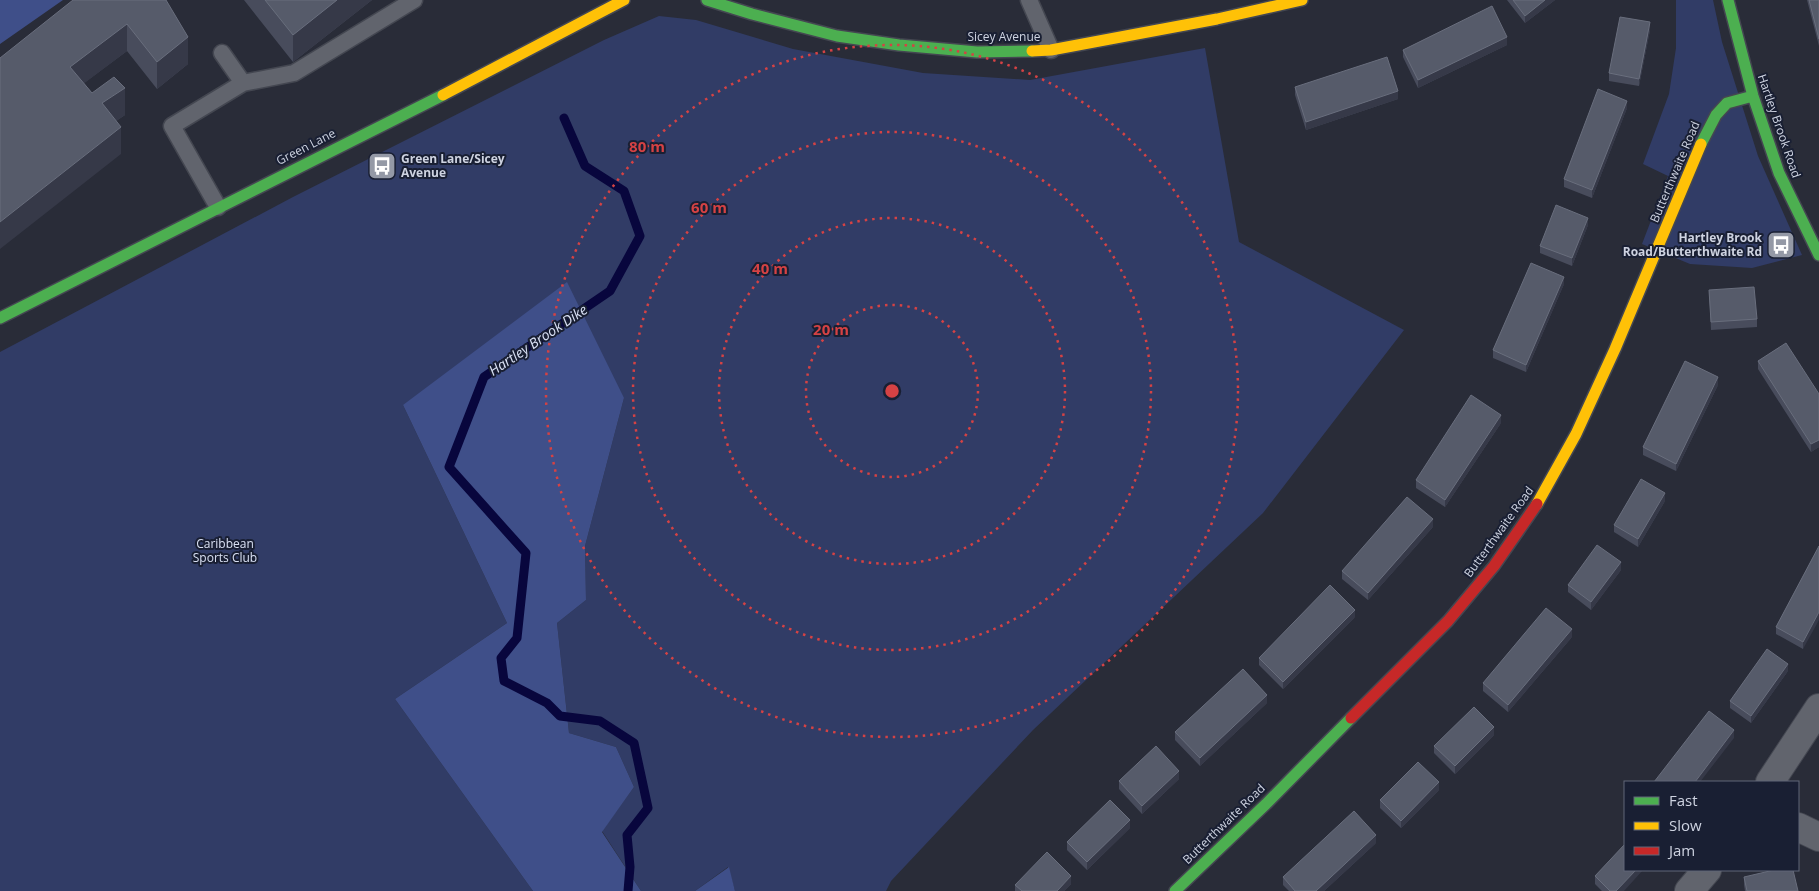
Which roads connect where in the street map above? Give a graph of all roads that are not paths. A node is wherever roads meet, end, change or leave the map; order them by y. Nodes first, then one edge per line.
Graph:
1 (414, 0) edge
2 (624, 0) edge
3 (707, 0) edge
4 (1029, 0) edge
5 (1302, 0) edge
6 (1728, 0) edge
7 (1051, 50) junction
8 (222, 53) dead end
9 (244, 83) junction
10 (1753, 96) junction
11 (218, 207) junction
12 (1819, 255) edge
13 (0, 318) edge
14 (1819, 708) edge
15 (1771, 781) edge
16 (1799, 827) edge
17 (1819, 837) edge
18 (1706, 871) edge
19 (1175, 891) edge
20 (1689, 891) edge

1 - 9 lane
2 - 11 street, Green Lane
3 - 7 street, Sicey Avenue
4 - 7 lane
5 - 7 street, Sicey Avenue
6 - 10 street, Hartley Brook Road
8 - 9 lane
9 - 11 lane
10 - 12 street, Hartley Brook Road
10 - 19 street, Butterthwaite Road
11 - 13 street, Green Lane
14 - 15 street
16 - 17 street
18 - 20 street

